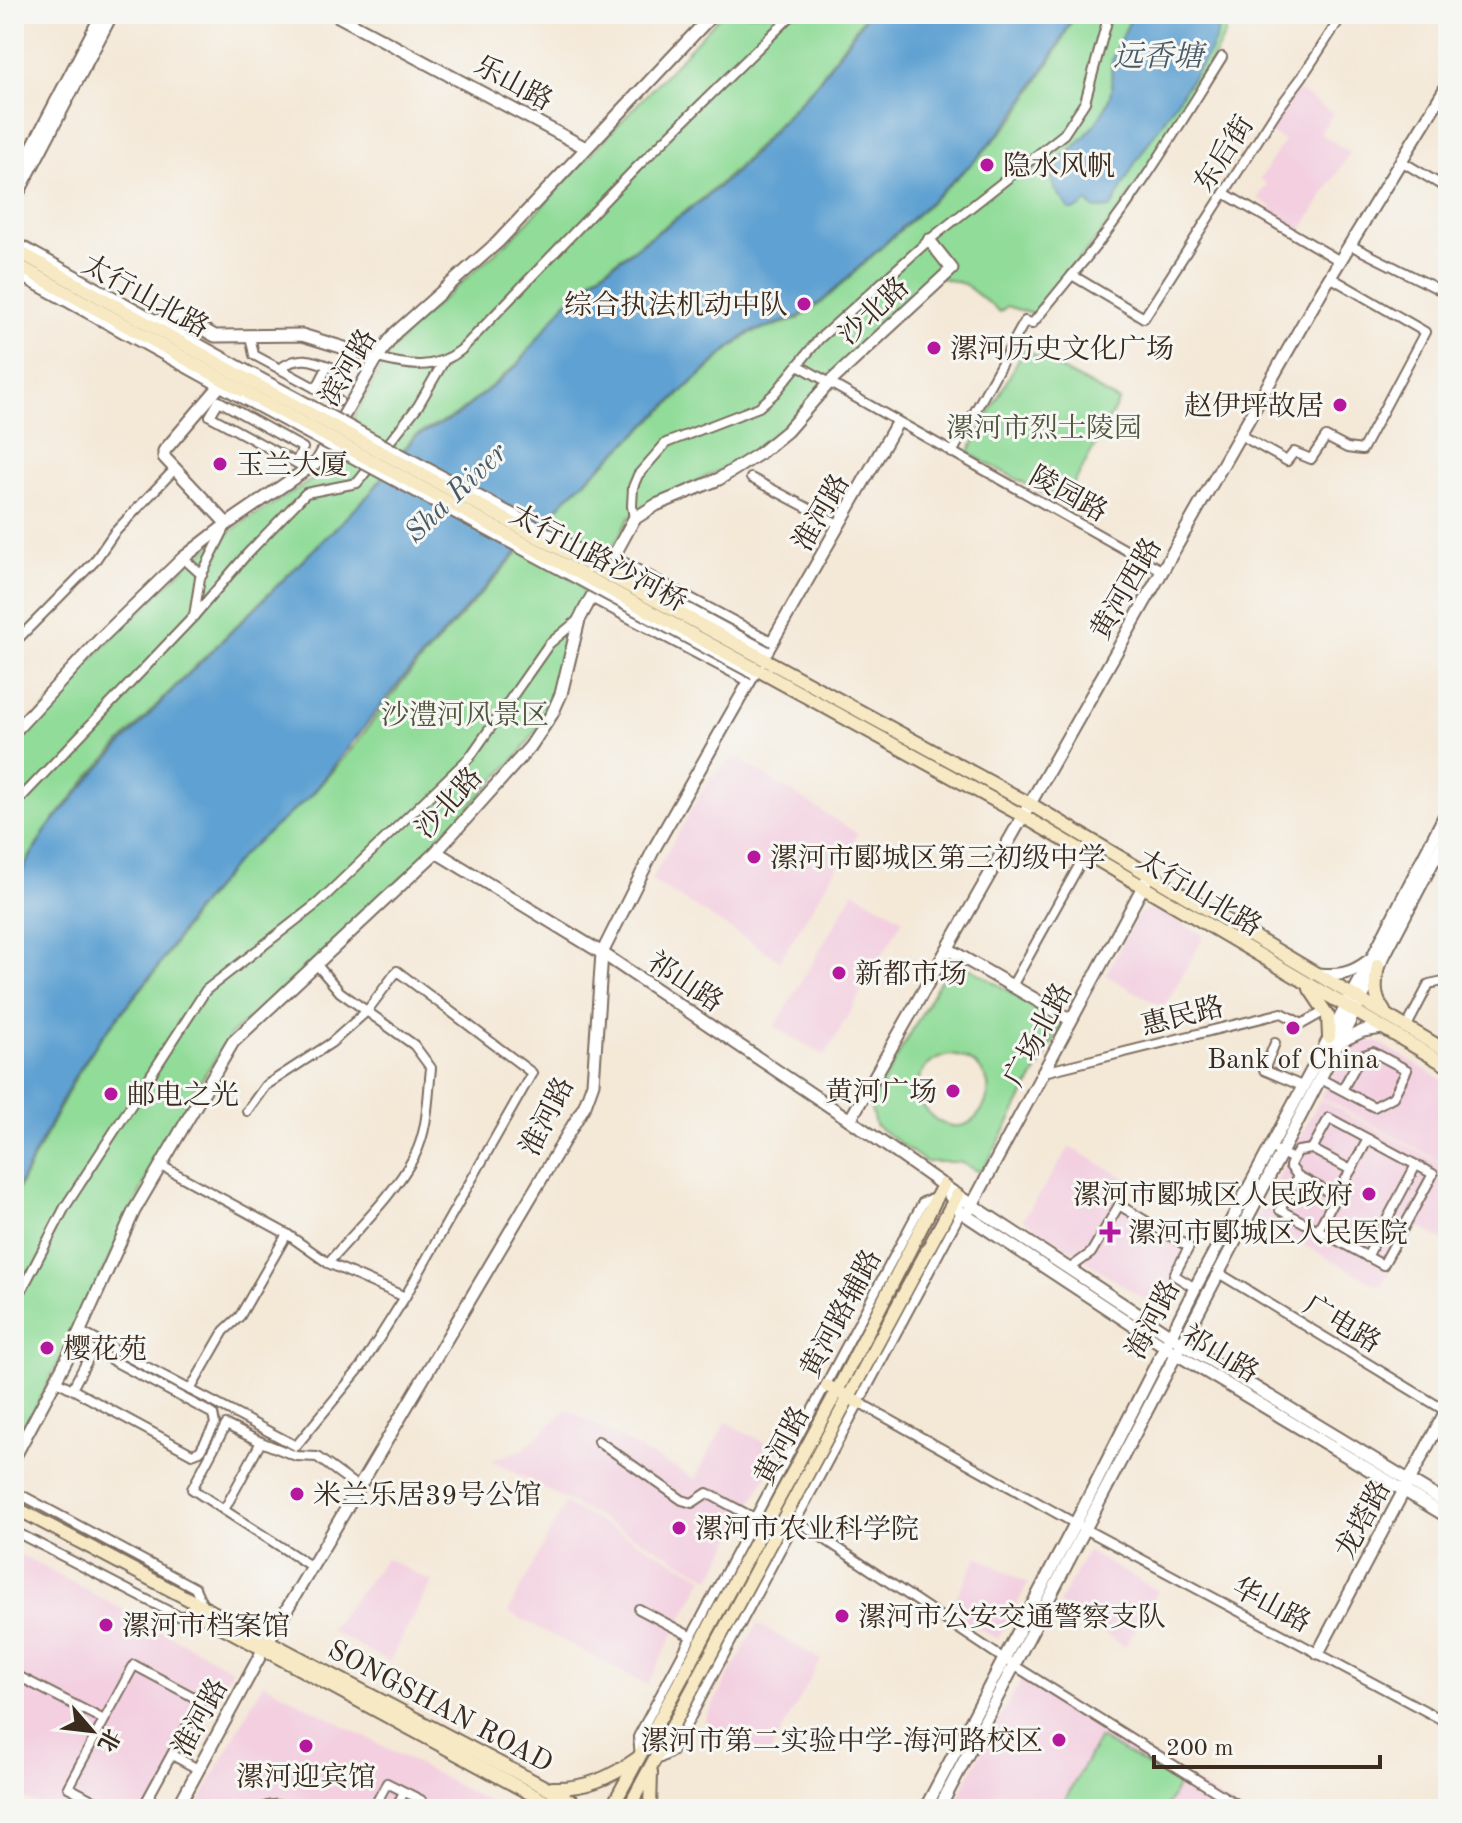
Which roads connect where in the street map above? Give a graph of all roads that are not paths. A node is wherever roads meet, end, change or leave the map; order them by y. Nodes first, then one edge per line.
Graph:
1 (102, 14) edge
2 (112, 14) edge
3 (334, 14) edge
4 (713, 14) edge
5 (793, 14) edge
6 (1109, 14) edge
7 (1343, 14) edge
8 (1222, 57) dead end
9 (1448, 84) edge
10 (586, 148) junction
11 (1401, 161) junction
12 (14, 182) edge
13 (1448, 189) edge
14 (1224, 193) junction
15 (14, 201) edge
16 (929, 240) junction
17 (14, 241) edge
18 (1350, 245) junction
19 (14, 249) edge
20 (1340, 261) junction
21 (14, 263) edge
22 (14, 273) edge
23 (1072, 275) junction
24 (1330, 277) junction
25 (1448, 294) edge
26 (153, 323) junction
27 (250, 336) junction
28 (357, 352) junction
29 (377, 358) junction
30 (444, 361) junction
31 (798, 365) junction
32 (328, 366) junction
33 (280, 369) junction
34 (221, 384) junction
35 (828, 384) junction
36 (252, 389) junction
37 (316, 389) junction
38 (339, 401) dead end
39 (897, 423) junction
40 (1240, 435) junction
41 (952, 453) junction
42 (296, 462) junction
43 (174, 470) junction
44 (309, 470) junction
45 (751, 478) dead end
46 (634, 519) junction
47 (227, 524) junction
48 (840, 525) junction
49 (614, 557) junction
50 (183, 558) junction
51 (1163, 571) junction
52 (202, 575) junction
53 (591, 598) junction
54 (194, 616) junction
55 (579, 620) junction
56 (14, 643) edge
57 (761, 663) junction
58 (14, 732) edge
59 (1030, 804) junction
60 (14, 805) edge
61 (1448, 809) edge
62 (1023, 816) junction
63 (1448, 833) edge
64 (436, 852) junction
65 (1086, 853) junction
66 (1146, 881) junction
67 (948, 949) junction
68 (602, 953) junction
69 (1375, 962) junction
70 (317, 965) junction
71 (1309, 979) junction
72 (1448, 980) edge
73 (1012, 986) junction
74 (1352, 1003) junction
75 (367, 1011) junction
76 (1325, 1011) junction
77 (1071, 1020) junction
78 (1385, 1023) junction
79 (1406, 1028) junction
80 (1332, 1040) junction
81 (1275, 1043) dead end
82 (1448, 1052) edge
83 (1448, 1066) edge
84 (1044, 1072) junction
85 (1319, 1078) junction
86 (1302, 1086) junction
87 (1342, 1090) junction
88 (247, 1111) dead end
89 (850, 1120) junction
90 (1368, 1139) junction
91 (1312, 1149) junction
92 (1275, 1150) junction
93 (1293, 1159) junction
94 (160, 1165) junction
95 (1416, 1165) junction
96 (1351, 1170) junction
97 (1298, 1176) junction
98 (940, 1191) junction
99 (1336, 1196) junction
100 (962, 1206) junction
101 (1318, 1230) junction
102 (287, 1234) junction
103 (1367, 1257) junction
104 (328, 1263) junction
105 (1069, 1269) junction
106 (1217, 1272) junction
107 (1195, 1288) junction
108 (405, 1297) junction
109 (14, 1305) edge
110 (79, 1331) junction
111 (1172, 1344) junction
112 (55, 1380) junction
113 (832, 1388) junction
114 (72, 1389) junction
115 (190, 1390) junction
116 (855, 1400) junction
117 (1447, 1409) edge
118 (598, 1441) dead end
119 (261, 1442) junction
120 (15, 1456) edge
121 (1406, 1486) junction
122 (358, 1487) junction
123 (14, 1491) edge
124 (1448, 1504) edge
125 (14, 1507) edge
126 (224, 1510) junction
127 (14, 1516) edge
128 (1448, 1517) edge
129 (756, 1519) junction
130 (796, 1520) junction
131 (1080, 1527) junction
132 (14, 1531) edge
133 (312, 1567) junction
134 (186, 1603) junction
135 (639, 1609) dead end
136 (201, 1611) junction
137 (692, 1637) junction
138 (266, 1645) junction
139 (1318, 1653) junction
140 (1010, 1662) junction
141 (14, 1674) edge
142 (104, 1720) junction
143 (1448, 1723) edge
144 (172, 1755) junction
145 (640, 1756) junction
146 (653, 1763) junction
147 (198, 1769) junction
148 (404, 1792) junction
149 (541, 1792) junction
150 (14, 1805) edge
151 (21, 1809) edge
152 (109, 1809) edge
153 (142, 1809) edge
154 (177, 1809) edge
155 (259, 1809) edge
156 (288, 1809) edge
157 (373, 1809) edge
158 (395, 1809) edge
159 (416, 1809) edge
160 (547, 1809) edge
161 (559, 1809) edge
162 (586, 1809) edge
163 (611, 1809) edge
164 (628, 1809) edge
165 (650, 1809) edge
166 (925, 1809) edge
167 (939, 1809) edge
168 (1244, 1809) edge

1 - 12 street
2 - 15 street
3 - 10 street, 乐山路
4 - 10 street, 滨河路
5 - 30 street
6 - 16 street
7 - 14 street, 东后街
8 - 23 street
9 - 11 street, 黄河西路
10 - 29 street, 滨河路
11 - 13 street
11 - 18 street, 黄河西路
14 - 20 street
14 - 23 street, 东后街
16 - 31 street
16 - 35 street, 沙北路
17 - 26 street
18 - 20 street, 黄河西路
18 - 25 street
19 - 26 main road, 太行山北路
20 - 24 street, 黄河西路
21 - 34 main road, 太行山北路
22 - 34 street
23 - 41 street
24 - 40 street, 黄河西路
24 - 40 street
26 - 27 street
26 - 36 main road, 太行山北路
27 - 28 street
27 - 33 street
28 - 29 street
28 - 32 street
29 - 30 street
29 - 44 street, 滨河路
30 - 54 street
31 - 35 street, 陵园路
31 - 46 street
32 - 33 street
32 - 37 street
33 - 37 street
34 - 36 main road, 太行山北路
34 - 43 street
35 - 39 street, 陵园路
35 - 46 street, 沙北路
36 - 57 main road, 太行山路沙河桥, bridge
36 - 57 street, bridge
37 - 38 street
39 - 41 street, 陵园路
39 - 48 street, 淮河路
40 - 51 street, 黄河西路
41 - 51 street, 陵园路
42 - 42 street
42 - 44 street
43 - 47 street
43 - 56 street
44 - 47 street, 滨河路
45 - 48 street
46 - 49 street, 沙北路
47 - 50 street, 滨河路
47 - 52 street
48 - 57 street, 淮河路
49 - 53 street, 沙北路
49 - 57 street
50 - 52 street
50 - 58 street, 滨河路
51 - 59 street, 黄河西路
52 - 54 street
53 - 55 street, 沙北路
53 - 57 street
54 - 60 street
55 - 64 street, 沙北路
55 - 109 street
57 - 59 main road, 太行山北路
57 - 62 main road, 太行山北路
57 - 68 street, 淮河路
59 - 62 street, 黄河西路
59 - 66 main road, 太行山北路
61 - 69 street, 海河路
62 - 65 main road, 太行山北路
62 - 67 street, 黄河西路
63 - 69 street, 海河路
64 - 68 street, 祁山路
64 - 70 street, 沙北路
65 - 66 main road, 太行山北路
65 - 73 street
66 - 71 main road, 太行山北路
66 - 77 street, 广场北路
67 - 73 street
67 - 89 street, 黄河西路
68 - 89 street, 祁山路
68 - 122 street, 淮河路
69 - 71 street
69 - 74 street, 海河路
69 - 78 main road
70 - 75 street
70 - 94 street, 沙北路
71 - 74 main road, 太行山北路
71 - 76 main road
72 - 79 street
73 - 77 street
74 - 78 main road, 太行山北路
74 - 80 street, 海河路
75 - 88 street
75 - 104 street
75 - 108 street
76 - 80 main road
76 - 84 street, 惠民路
77 - 84 street, 广场北路
78 - 79 main road, 太行山北路
78 - 80 street
78 - 83 main road, 太行山北路
79 - 82 main road, 太行山北路
80 - 85 street, 海河路
80 - 86 street, 海河路
81 - 86 street
84 - 100 street, 广场北路
85 - 87 street
85 - 92 street, 海河路
86 - 92 street, 海河路
87 - 87 street
89 - 98 street, 祁山路
90 - 91 street
90 - 95 street
90 - 96 street
91 - 93 street
91 - 96 street
92 - 93 street
92 - 106 street, 海河路
92 - 107 street, 海河路
93 - 97 street
94 - 102 street
94 - 110 street, 沙北路
95 - 103 street
95 - 103 street
96 - 99 street
97 - 99 street
97 - 101 street
98 - 100 street, 祁山路
98 - 113 main road, 黄河路
99 - 101 street
100 - 105 street, 祁山路
100 - 111 street, 祁山路
100 - 116 main road, 黄河路
100 - 116 street, 黄河路辅路
101 - 103 street
102 - 104 street
102 - 115 street
104 - 108 street
105 - 107 street
105 - 111 street, 祁山路
106 - 111 street, 海河路
106 - 117 street, 广电路
107 - 111 street, 海河路
108 - 115 street
110 - 112 street, 沙北路
110 - 115 street
111 - 121 street, 祁山路
111 - 131 street, 海河路
112 - 114 street
112 - 120 street, 沙北路
113 - 116 main road
113 - 129 street, 黄河路辅路
113 - 145 main road, 黄河路
114 - 114 street
116 - 130 street, 黄河路辅路
116 - 131 street, 华山路
116 - 146 main road, 黄河路
117 - 121 street, 龙塔路
118 - 129 street
119 - 122 street
119 - 126 street
119 - 126 street
121 - 124 street, 祁山路
121 - 128 street, 祁山路
121 - 139 street, 龙塔路
122 - 133 street, 淮河路
123 - 136 street
125 - 134 main road
126 - 133 street
127 - 134 main road
129 - 137 street, 黄河路辅路
130 - 140 street
130 - 146 street, 黄河路辅路
131 - 139 street, 华山路
131 - 140 street, 海河路
132 - 136 street
133 - 138 street, 淮河路
134 - 136 main road, SONGSHAN ROAD
135 - 137 street
136 - 138 main road, SONGSHAN ROAD
137 - 145 street, 黄河路辅路
138 - 147 street, 淮河路
138 - 149 main road, SONGSHAN ROAD
139 - 143 street, 华山路
140 - 166 street, 海河路
140 - 167 street, 海河路
140 - 168 street
141 - 142 street
142 - 144 street
142 - 152 street
144 - 147 street
144 - 153 street
145 - 149 main road
145 - 163 main road, 黄河路
146 - 164 main road, 黄河路
146 - 165 main road
147 - 154 street, 淮河路
148 - 157 street
148 - 158 street
148 - 159 street
149 - 160 main road
149 - 161 main road, SONGSHAN ROAD
149 - 162 main road, SONGSHAN ROAD
150 - 151 street
155 - 156 street

